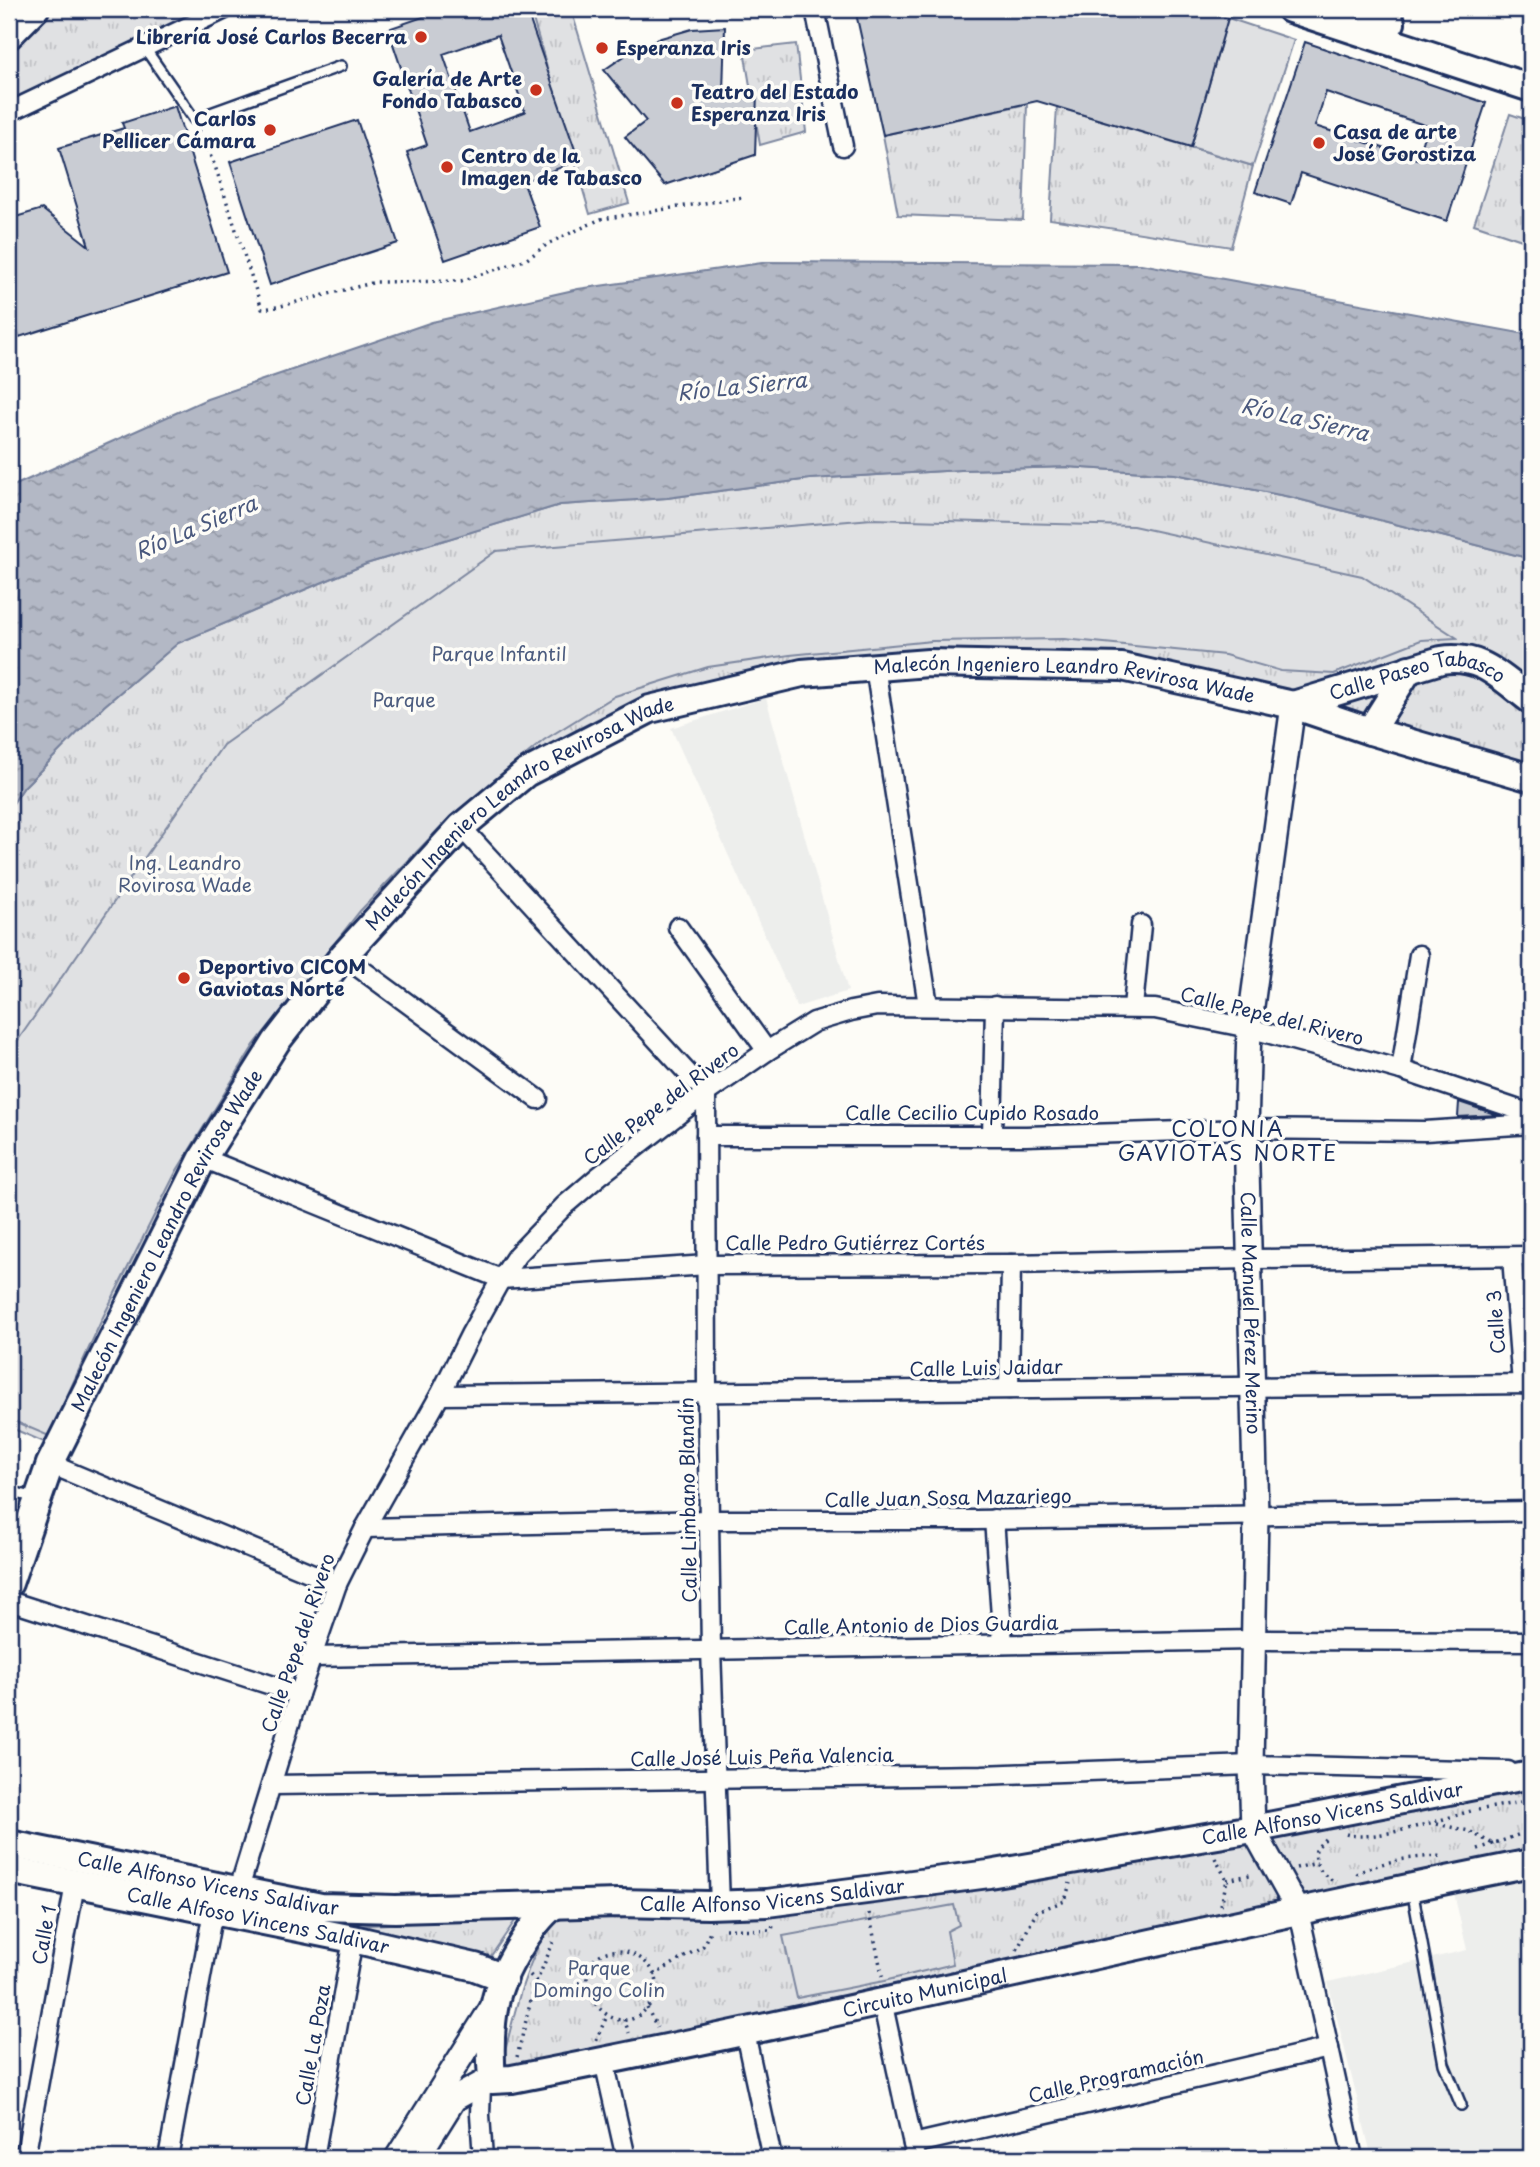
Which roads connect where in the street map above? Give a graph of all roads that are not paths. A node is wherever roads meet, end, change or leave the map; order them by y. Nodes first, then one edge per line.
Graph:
1 (35, 9) edge
2 (225, 9) edge
3 (815, 9) edge
4 (1349, 9) edge
5 (1306, 11) edge
6 (196, 15) edge
7 (9, 35) edge
8 (144, 47) junction
9 (341, 66) dead end
10 (1531, 71) edge
11 (1531, 88) edge
12 (9, 112) edge
13 (843, 146) dead end
14 (875, 667) junction
15 (1409, 669) junction
16 (1531, 700) edge
17 (1293, 705) junction
18 (1370, 731) junction
19 (1531, 778) edge
20 (461, 827) junction
21 (1142, 925) dead end
22 (678, 927) dead end
23 (342, 956) junction
24 (1419, 956) dead end
25 (928, 1005) junction
26 (995, 1006) junction
27 (1133, 1007) junction
28 (1249, 1028) junction
29 (766, 1051) junction
30 (1401, 1070) junction
31 (706, 1093) junction
32 (538, 1099) dead end
33 (1531, 1114) edge
34 (1531, 1124) edge
35 (1247, 1129) junction
36 (992, 1135) junction
37 (706, 1136) junction
38 (203, 1158) junction
39 (1531, 1256) edge
40 (1512, 1257) junction
41 (1251, 1259) junction
42 (1011, 1264) junction
43 (707, 1265) junction
44 (501, 1279) junction
45 (1527, 1384) edge
46 (1253, 1387) junction
47 (1010, 1389) junction
48 (707, 1392) junction
49 (440, 1395) junction
50 (50, 1464) junction
51 (9, 1491) edge
52 (38, 1499) junction
53 (1531, 1511) edge
54 (1256, 1515) junction
55 (994, 1519) junction
56 (710, 1520) junction
57 (365, 1528) junction
58 (9, 1583) edge
59 (337, 1584) junction
60 (9, 1601) edge
61 (1253, 1640) junction
62 (1531, 1641) edge
63 (1003, 1644) junction
64 (711, 1649) junction
65 (312, 1657) junction
66 (299, 1694) junction
67 (1251, 1765) junction
68 (1531, 1773) edge
69 (717, 1777) junction
70 (273, 1784) junction
71 (1253, 1829) junction
72 (9, 1844) edge
73 (1531, 1863) edge
74 (9, 1870) edge
75 (75, 1884) junction
76 (1412, 1888) junction
77 (238, 1892) junction
78 (213, 1911) junction
79 (1299, 1912) junction
80 (556, 1918) junction
81 (711, 1921) junction
82 (353, 1939) junction
83 (510, 1967) junction
84 (878, 1992) junction
85 (495, 2003) junction
86 (745, 2033) junction
87 (602, 2047) junction
88 (1329, 2048) junction
89 (486, 2082) junction
90 (1461, 2105) dead end
91 (915, 2151) edge
92 (25, 2158) edge
93 (168, 2158) edge
94 (314, 2158) edge
95 (397, 2158) edge
96 (416, 2158) edge
97 (483, 2158) edge
98 (626, 2158) edge
99 (772, 2158) edge
100 (1353, 2158) edge

1 - 7 main road
2 - 6 street
3 - 13 street
4 - 10 main road
5 - 11 main road
6 - 8 street
8 - 9 lane
8 - 12 street
14 - 17 main road, Malecón Ingeniero Leandro Revirosa Wade
14 - 20 main road, Malecón Ingeniero Leandro Revirosa Wade
14 - 25 street
15 - 16 main road, Calle Paseo Tabasco
15 - 17 main road, Calle Paseo Tabasco
15 - 18 main road
17 - 18 main road, Malecón Ingeniero Leandro Revirosa Wade
17 - 28 street, Calle Manuel Pérez Merino
18 - 19 main road, Malecón Ingeniero Leandro Revirosa Wade
20 - 23 main road, Malecón Ingeniero Leandro Revirosa Wade
20 - 31 street
21 - 27 street
22 - 29 street
23 - 32 street
23 - 38 main road, Malecón Ingeniero Leandro Revirosa Wade
24 - 30 street
25 - 26 street, Calle Pepe del Rivero
25 - 29 street, Calle Pepe del Rivero
26 - 27 street, Calle Pepe del Rivero
26 - 36 street
27 - 28 street, Calle Pepe del Rivero
28 - 30 street, Calle Pepe del Rivero
28 - 35 street, Calle Manuel Pérez Merino
29 - 31 street, Calle Pepe del Rivero
30 - 33 street, Calle Pepe del Rivero
31 - 37 street, Calle Limbano Blandín
31 - 44 street, Calle Pepe del Rivero
34 - 35 street, Calle Cecilio Cupido Rosado
35 - 36 street, Calle Cecilio Cupido Rosado
35 - 41 street, Calle Manuel Pérez Merino
36 - 37 street, Calle Cecilio Cupido Rosado
37 - 43 street, Calle Limbano Blandín
38 - 44 street, Calle Pedro Gutiérrez Cortés
38 - 50 main road, Malecón Ingeniero Leandro Revirosa Wade
39 - 40 street, Calle Pedro Gutiérrez Cortés
40 - 41 street, Calle Pedro Gutiérrez Cortés
40 - 45 street, Calle 3
41 - 42 street, Calle Pedro Gutiérrez Cortés
41 - 46 street, Calle Manuel Pérez Merino
42 - 43 street, Calle Pedro Gutiérrez Cortés
42 - 47 street
43 - 44 street, Calle Pedro Gutiérrez Cortés
43 - 48 street, Calle Limbano Blandín
44 - 49 street, Calle Pepe del Rivero
45 - 46 street, Calle Luis Jaidar
46 - 47 street, Calle Luis Jaidar
46 - 54 street, Calle Manuel Pérez Merino
47 - 48 street, Calle Luis Jaidar
48 - 49 street, Calle Luis Jaidar
48 - 56 street, Calle Limbano Blandín
49 - 57 street, Calle Pepe del Rivero
50 - 52 main road, Malecón Ingeniero Leandro Revirosa Wade
50 - 59 street
51 - 52 lane
52 - 58 main road, Malecón Ingeniero Leandro Revirosa Wade
53 - 54 street, Calle Juan Sosa Mazariego
54 - 55 street, Calle Juan Sosa Mazariego
54 - 61 street, Calle Manuel Pérez Merino
55 - 56 street, Calle Juan Sosa Mazariego
55 - 63 street
56 - 57 street, Calle Juan Sosa Mazariego
56 - 64 street, Calle Limbano Blandín
57 - 59 street, Calle Pepe del Rivero
59 - 65 street, Calle Pepe del Rivero
60 - 66 street
61 - 62 street, Calle Antonio de Dios Guardia
61 - 63 street, Calle Antonio de Dios Guardia
61 - 67 street, Calle Manuel Pérez Merino
63 - 64 street, Calle Antonio de Dios Guardia
64 - 65 street, Calle Antonio de Dios Guardia
64 - 69 street, Calle Limbano Blandín
65 - 66 street, Calle Pepe del Rivero
66 - 70 street, Calle Pepe del Rivero
67 - 68 street, Calle José Luis Peña Valencia
67 - 69 street, Calle José Luis Peña Valencia
67 - 71 street, Calle Manuel Pérez Merino
68 - 71 main road, Calle Alfonso Vicens Saldivar
69 - 70 street, Calle José Luis Peña Valencia
69 - 81 street, Calle Limbano Blandín
70 - 77 street, Calle Pepe del Rivero
71 - 79 street, Calle Manuel Pérez Merino
71 - 81 main road, Calle Alfonso Vicens Saldivar
72 - 77 main road, Calle Alfonso Vicens Saldivar
73 - 76 main road
74 - 75 main road, Calle Alfoso Vincens Saldivar
75 - 78 main road, Calle Alfoso Vincens Saldivar
75 - 92 street, Calle 1
76 - 79 main road
76 - 90 lane
77 - 78 street
77 - 80 main road, Calle Alfonso Vicens Saldivar
78 - 82 main road, Calle Alfoso Vincens Saldivar
78 - 93 street
79 - 84 main road, Circuito Municipal
79 - 88 street
80 - 81 main road, Calle Alfonso Vicens Saldivar
80 - 83 main road
82 - 83 main road, Calle Alfoso Vincens Saldivar
82 - 94 street, Calle La Poza
83 - 85 main road
84 - 86 main road, Circuito Municipal
84 - 91 street
85 - 89 main road
85 - 95 street
86 - 87 main road, Circuito Municipal
86 - 99 street
87 - 89 main road, Circuito Municipal
87 - 98 street
88 - 91 street, Calle Programación
88 - 100 street
89 - 96 street
89 - 97 street

